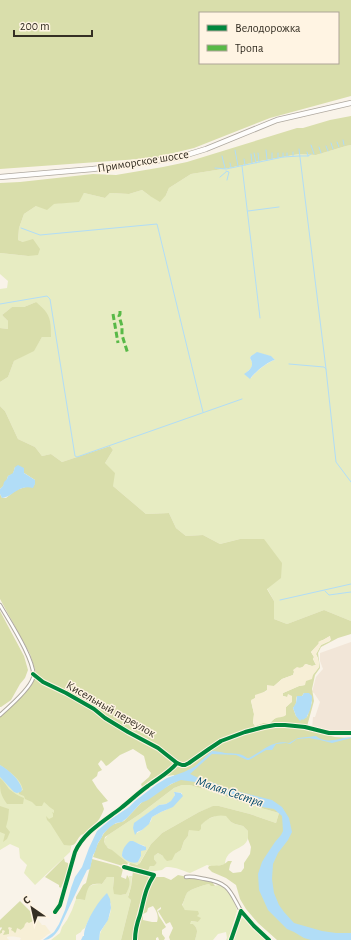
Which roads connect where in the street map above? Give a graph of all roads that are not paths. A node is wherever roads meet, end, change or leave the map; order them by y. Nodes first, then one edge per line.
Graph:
1 (351, 103) edge
2 (0, 177) edge
3 (0, 605) edge
4 (33, 674) junction
5 (0, 715) edge
6 (351, 733) edge
7 (177, 763) junction
8 (124, 867) dead end
9 (186, 877) dead end
10 (241, 911) junction
11 (55, 912) dead end
12 (135, 940) edge
13 (231, 940) edge
14 (269, 940) edge

1 - 2 main road, Приморское шоссе
3 - 4 street
4 - 5 street
4 - 7 street, Кисельный переулок
6 - 7 street
7 - 11 street
8 - 12 street
9 - 10 street
10 - 13 street
10 - 14 street

